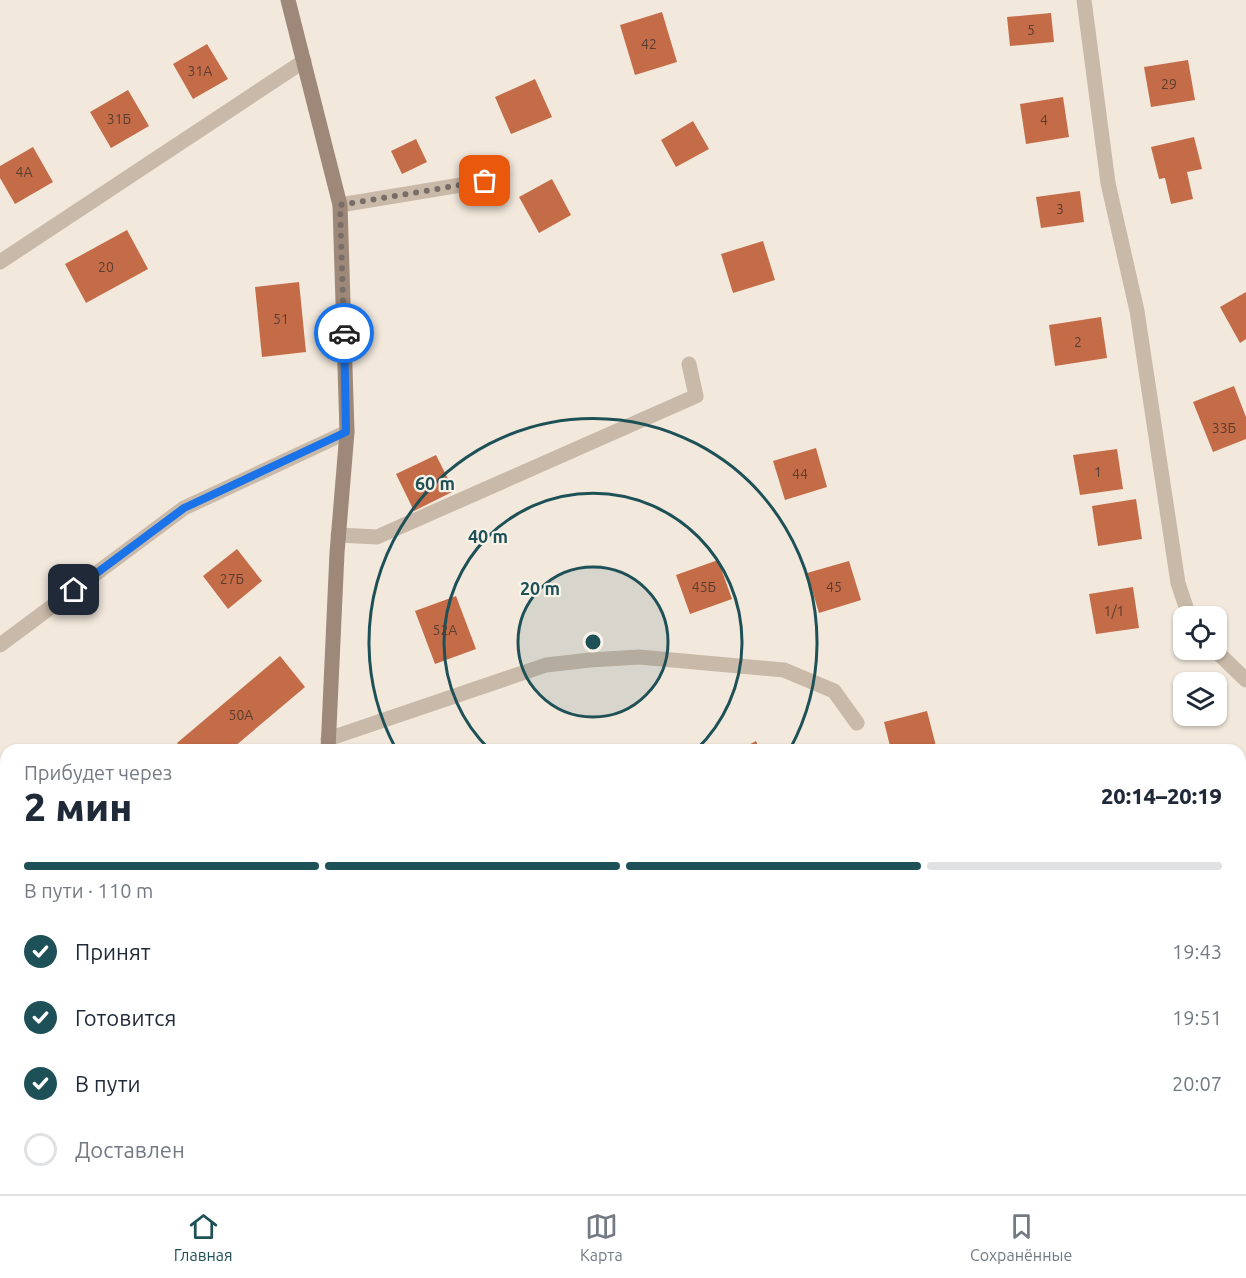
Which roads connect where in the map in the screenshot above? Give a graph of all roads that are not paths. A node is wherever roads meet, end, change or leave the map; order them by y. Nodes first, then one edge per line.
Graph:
1 (288, 0) edge
2 (1084, 0) edge
3 (304, 61) junction
4 (485, 181) dead end
5 (340, 205) junction
6 (0, 262) edge
7 (689, 364) dead end
8 (346, 432) junction
9 (338, 534) junction
10 (1186, 606) edge
11 (0, 645) edge
12 (1225, 660) edge
13 (1246, 680) edge
14 (857, 723) dead end
15 (328, 744) edge
16 (331, 744) edge

1 - 3 street
2 - 10 street
3 - 5 street
3 - 6 street
4 - 5 street
5 - 8 street
7 - 9 street
8 - 9 street
8 - 11 street
9 - 15 street
12 - 13 street
14 - 16 street

